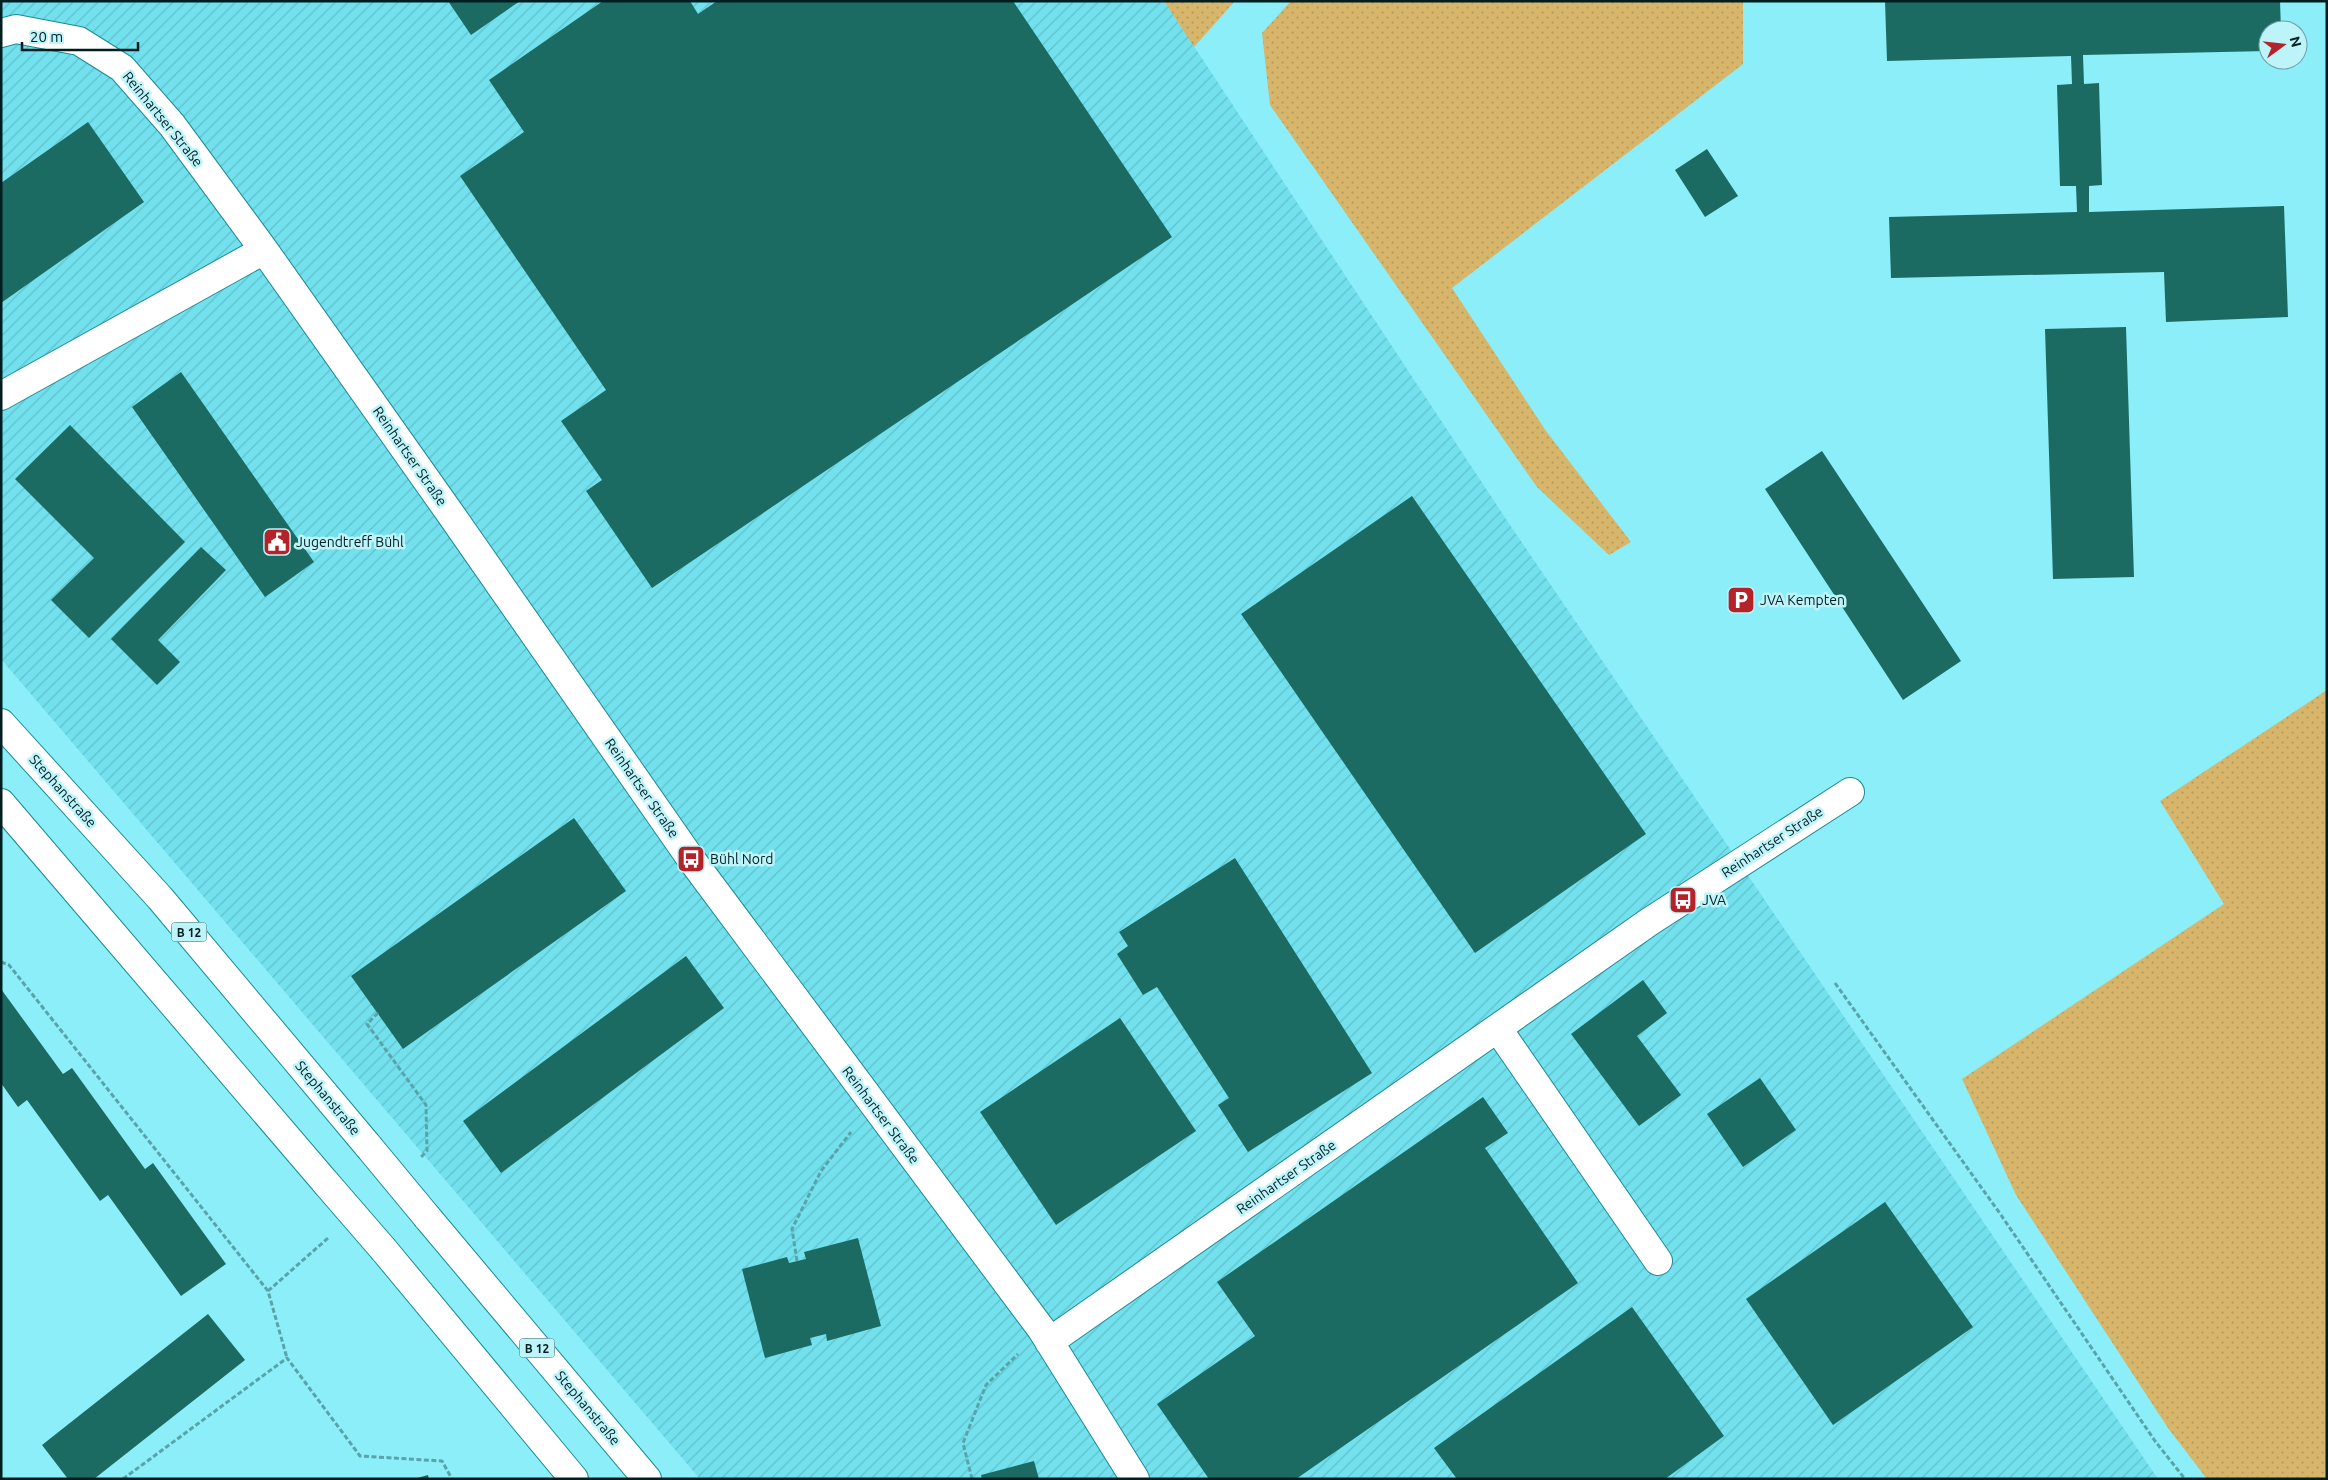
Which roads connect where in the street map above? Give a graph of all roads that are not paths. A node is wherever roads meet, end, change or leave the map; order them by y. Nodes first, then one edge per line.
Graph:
1 (1, 33) edge
2 (264, 250) junction
3 (1, 396) edge
4 (1, 723) edge
5 (1850, 792) dead end
6 (1, 803) edge
7 (1498, 1029) junction
8 (1658, 1261) dead end
9 (1045, 1336) junction
10 (574, 1479) edge
11 (647, 1479) edge
12 (1135, 1479) edge

1 - 2 street, Reinhartser Straße
2 - 3 street
2 - 9 street, Reinhartser Straße
4 - 11 street, Stephanstraße / B 12, bridge
5 - 7 street, Reinhartser Straße
6 - 10 street, bridge
7 - 8 street
7 - 9 street, Reinhartser Straße
9 - 12 street, Reinhartser Straße

